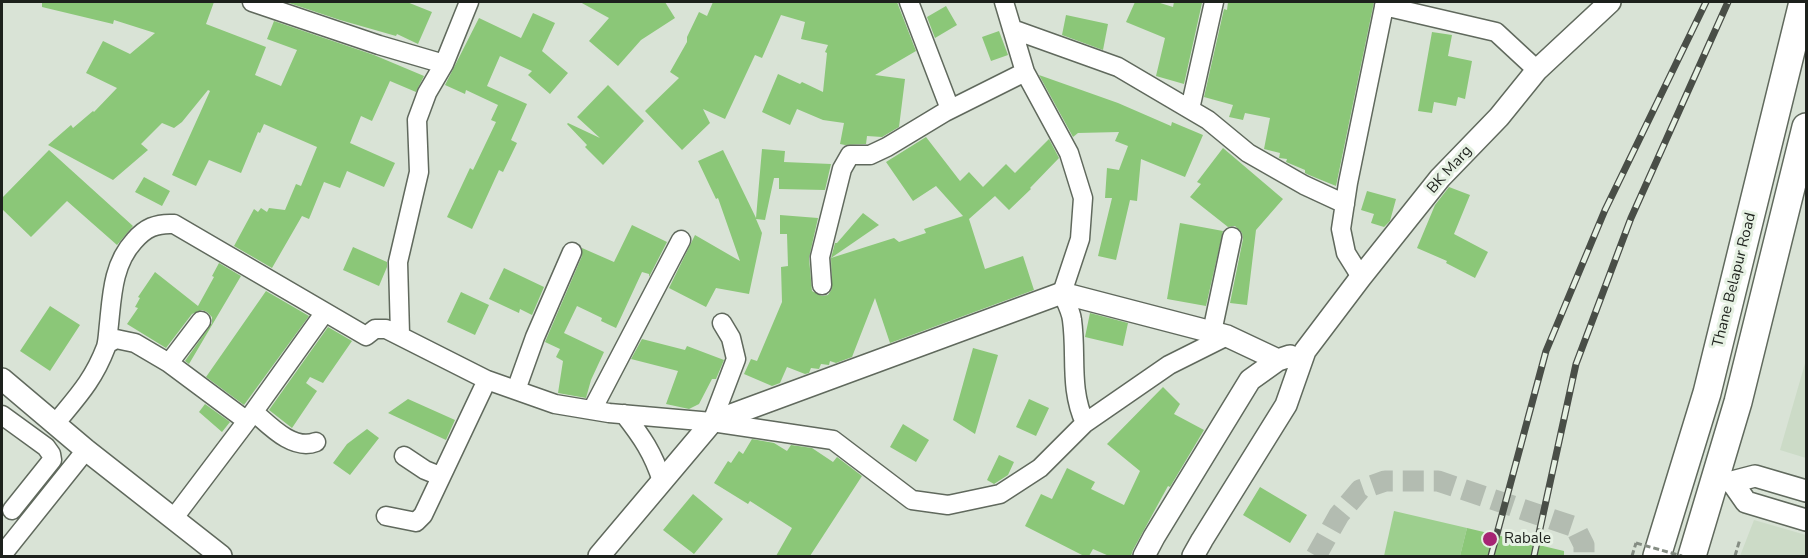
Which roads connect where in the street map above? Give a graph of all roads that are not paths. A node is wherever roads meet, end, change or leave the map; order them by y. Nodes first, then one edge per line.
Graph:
1 (252, 2) edge
2 (469, 2) edge
3 (909, 2) edge
4 (1004, 2) edge
5 (1214, 2) edge
6 (1610, 2) edge
7 (1803, 2) edge
8 (1385, 4) edge
9 (1012, 29) junction
10 (444, 64) junction
11 (1537, 70) junction
12 (1025, 72) junction
13 (950, 109) junction
14 (1190, 109) junction
15 (1806, 127) edge
16 (1345, 204) junction
17 (1232, 237) dead end
18 (681, 240) dead end
19 (572, 252) dead end
20 (1361, 277) junction
21 (822, 285) dead end
22 (1062, 293) junction
23 (325, 312) junction
24 (201, 321) dead end
25 (722, 323) dead end
26 (400, 334) junction
27 (1220, 334) junction
28 (107, 344) junction
29 (1305, 351) junction
30 (1278, 360) junction
31 (169, 363) junction
32 (488, 380) junction
33 (9, 385) edge
34 (516, 390) junction
35 (2, 408) edge
36 (592, 410) junction
37 (624, 414) junction
38 (2, 415) edge
39 (251, 416) junction
40 (712, 422) junction
41 (1085, 423) junction
42 (55, 424) junction
43 (316, 442) dead end
44 (86, 450) junction
45 (404, 456) dead end
46 (440, 476) junction
47 (1724, 480) junction
48 (662, 481) junction
49 (1806, 491) edge
50 (7, 506) edge
51 (386, 516) dead end
52 (173, 519) junction
53 (1806, 520) edge
54 (27, 523) junction
55 (1646, 550) edge
56 (2, 555) edge
57 (220, 556) edge
58 (599, 556) edge
59 (1144, 556) edge
60 (1193, 556) edge
61 (1692, 556) edge

1 - 10 street
2 - 10 street
3 - 13 street
4 - 9 street
5 - 14 street
6 - 11 street, BK Marg
7 - 55 main road, Thane Belapur Road
8 - 11 street
8 - 16 street
9 - 12 street
9 - 14 street
10 - 26 street
11 - 20 street, BK Marg
12 - 13 street
12 - 22 street
13 - 21 street
14 - 16 street
15 - 47 main road
16 - 20 street
17 - 27 street
18 - 36 street
19 - 34 street
20 - 29 street, BK Marg
22 - 27 street
22 - 40 street
22 - 41 street
23 - 26 street
23 - 28 street
23 - 39 street
24 - 31 street
25 - 40 street
26 - 32 street
27 - 30 street
27 - 41 street
28 - 31 street
28 - 42 street
29 - 30 street
29 - 60 street, BK Marg
30 - 59 street
31 - 39 street
32 - 34 street
32 - 46 street
33 - 35 street
33 - 42 street
34 - 36 street
36 - 37 street
37 - 40 street
37 - 48 street
38 - 50 street
39 - 43 street
39 - 52 street
40 - 41 street
40 - 48 street
42 - 44 street
44 - 52 street
44 - 54 street
45 - 46 street
46 - 51 street
47 - 49 street
47 - 53 street
47 - 61 main road
48 - 58 street
50 - 54 street
52 - 57 street
54 - 56 street

